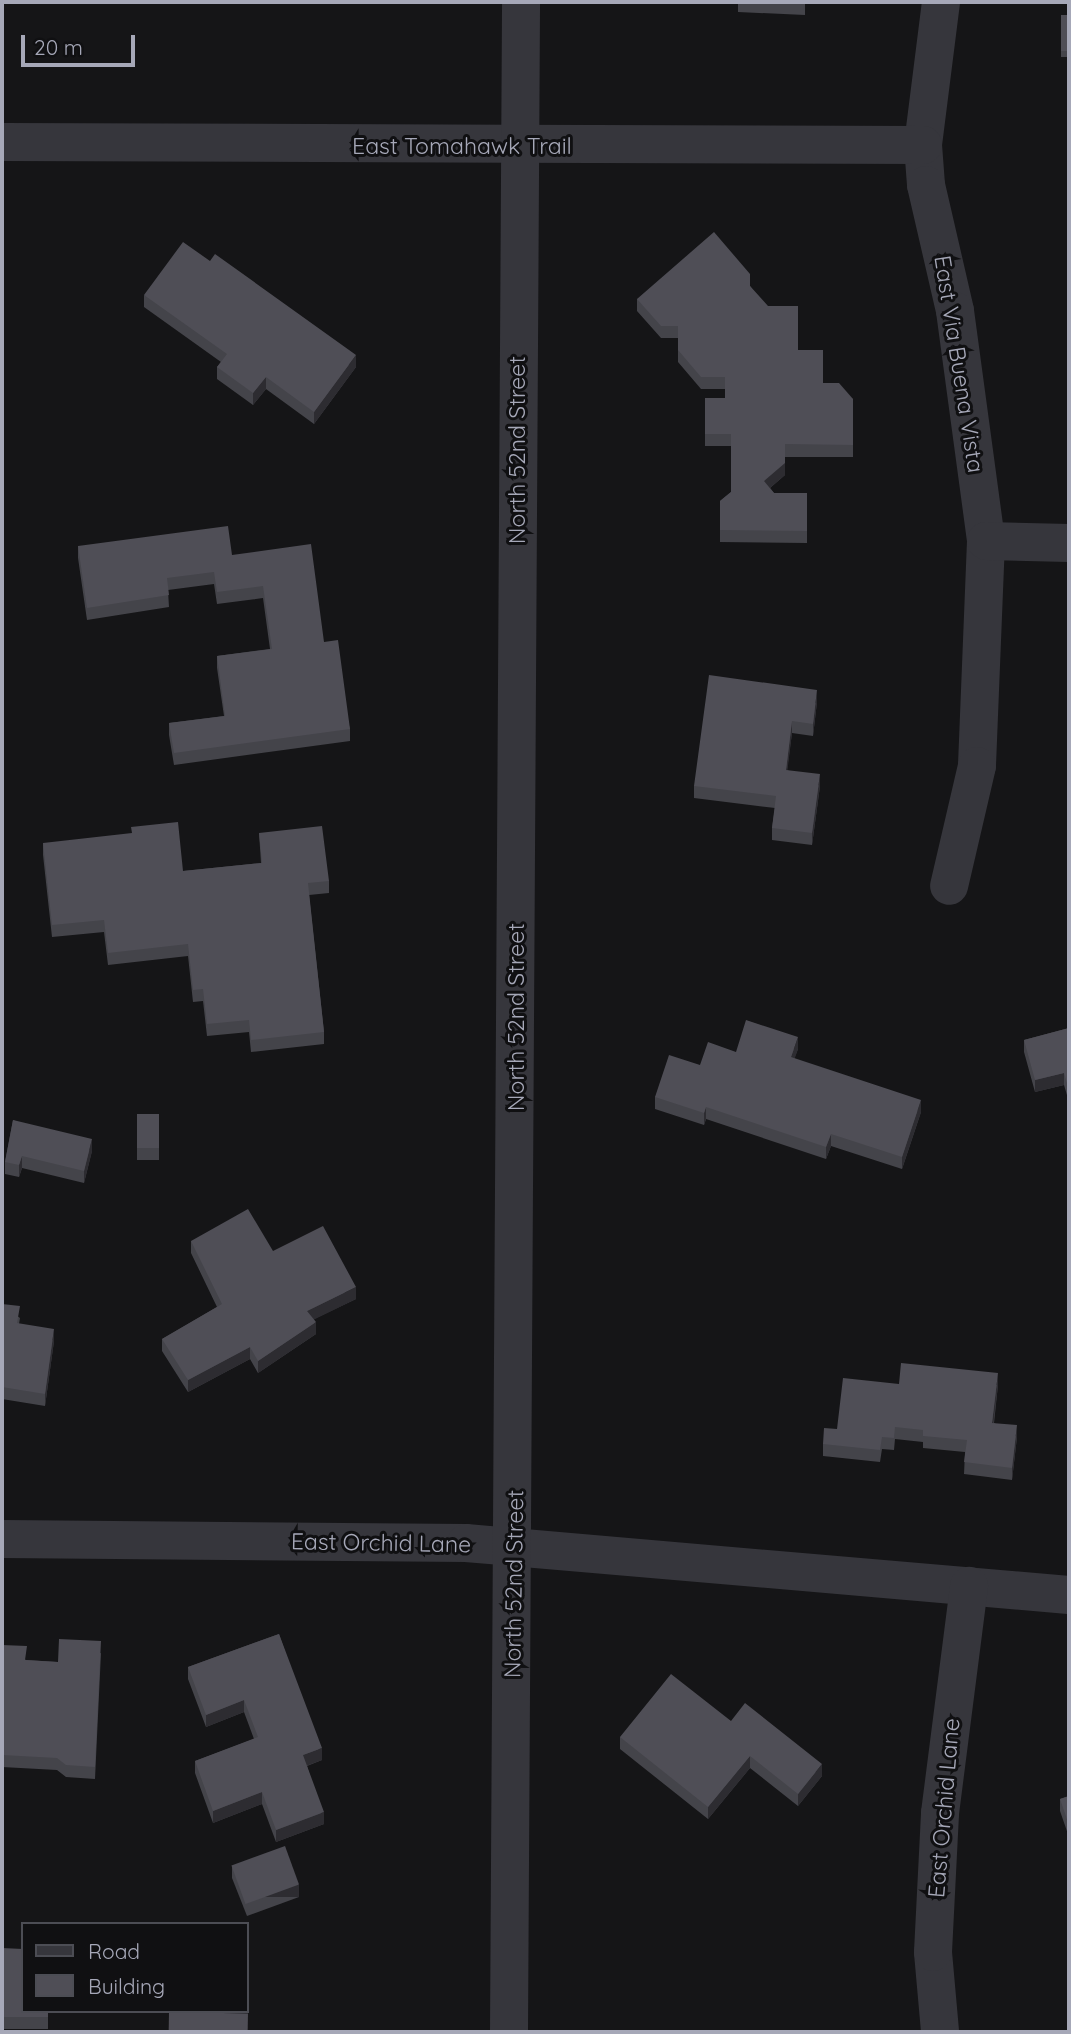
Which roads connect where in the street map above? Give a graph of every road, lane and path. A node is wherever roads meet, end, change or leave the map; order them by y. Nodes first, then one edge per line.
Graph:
1 (521, 2) edge
2 (941, 2) edge
3 (2, 142) edge
4 (923, 145) junction
5 (520, 147) junction
6 (986, 541) junction
7 (1069, 543) edge
8 (949, 886) dead end
9 (2, 1539) edge
10 (515, 1546) junction
11 (969, 1586) junction
12 (1069, 1595) edge
13 (940, 2031) edge
14 (509, 2032) edge

1 - 5 street, North 52nd Street
2 - 4 street, East Via Buena Vista
3 - 5 street, East Tomahawk Trail
4 - 5 street, East Tomahawk Trail
4 - 6 street, East Via Buena Vista
5 - 10 street, North 52nd Street
6 - 7 street
6 - 8 street, East Via Buena Vista
9 - 10 street, East Orchid Lane
10 - 11 street, East Orchid Lane
10 - 14 street, North 52nd Street
11 - 12 street, East Orchid Lane
11 - 13 street, East Orchid Lane

